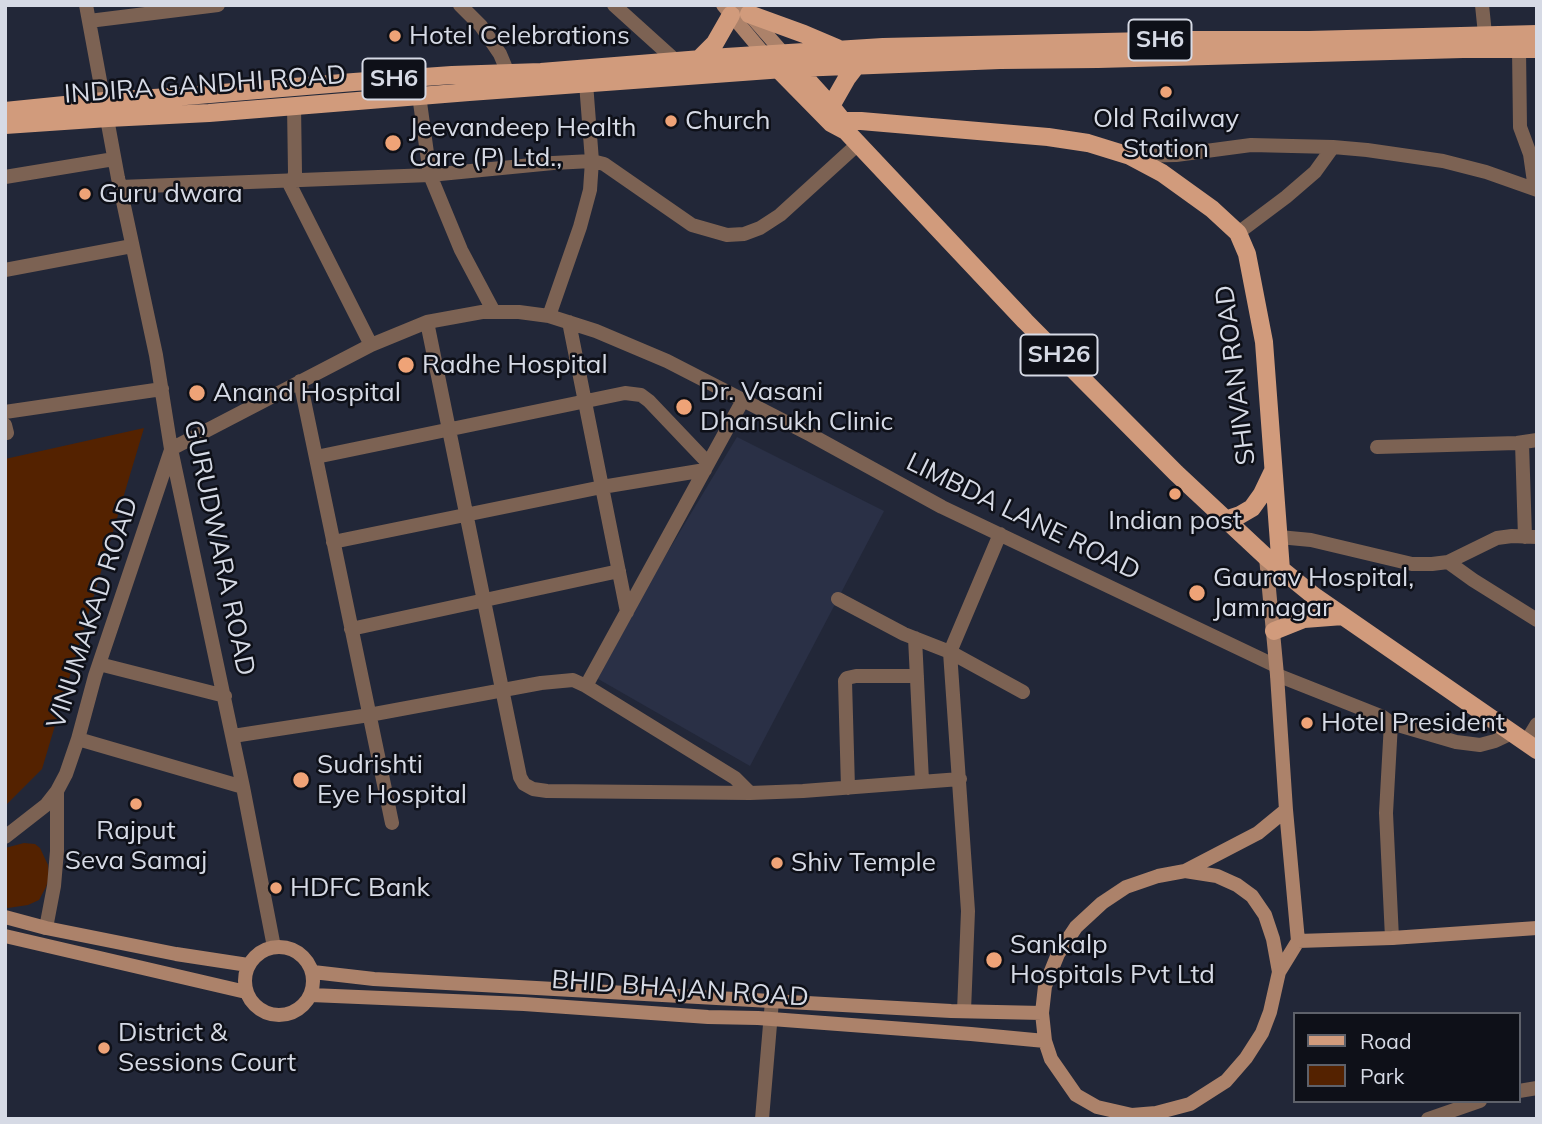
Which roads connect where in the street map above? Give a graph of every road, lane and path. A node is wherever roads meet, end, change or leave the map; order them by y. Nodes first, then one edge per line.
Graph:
1 (86, 5) edge
2 (218, 5) edge
3 (614, 5) edge
4 (1482, 5) edge
5 (463, 6) edge
6 (740, 9) edge
7 (89, 21) junction
8 (1485, 34) junction
9 (1537, 34) edge
10 (1528, 49) edge
11 (841, 50) junction
12 (765, 55) junction
13 (699, 59) junction
14 (676, 61) junction
15 (786, 65) junction
16 (857, 65) junction
17 (508, 74) junction
18 (586, 83) junction
19 (419, 96) junction
20 (294, 105) junction
21 (106, 109) junction
22 (5, 111) edge
23 (5, 125) edge
24 (842, 125) junction
25 (1333, 147) junction
26 (1130, 156) junction
27 (114, 159) junction
28 (592, 161) junction
29 (430, 175) junction
30 (5, 177) edge
31 (291, 181) junction
32 (120, 187) junction
33 (1536, 190) edge
34 (1238, 233) junction
35 (132, 246) junction
36 (5, 270) edge
37 (494, 312) junction
38 (549, 316) junction
39 (427, 322) junction
40 (569, 323) junction
41 (371, 345) junction
42 (300, 381) junction
43 (162, 388) junction
44 (743, 400) junction
45 (585, 402) junction
46 (5, 412) edge
47 (449, 429) junction
48 (1537, 440) edge
49 (1522, 443) junction
50 (1377, 447) dead end
51 (171, 449) junction
52 (316, 457) junction
53 (706, 466) junction
54 (1274, 468) junction
55 (602, 487) junction
56 (467, 515) junction
57 (1225, 520) junction
58 (1000, 534) junction
59 (1279, 537) junction
60 (1531, 537) edge
61 (333, 542) junction
62 (1266, 557) junction
63 (1448, 562) junction
64 (1281, 570) junction
65 (619, 572) junction
66 (838, 599) dead end
67 (484, 601) junction
68 (627, 612) junction
69 (1343, 616) junction
70 (1537, 621) edge
71 (351, 629) junction
72 (1274, 631) junction
73 (915, 638) junction
74 (950, 652) junction
75 (99, 664) junction
76 (1277, 670) junction
77 (917, 676) junction
78 (586, 686) junction
79 (502, 690) junction
80 (1023, 692) dead end
81 (225, 696) junction
82 (369, 715) junction
83 (1391, 723) junction
84 (1537, 724) edge
85 (233, 736) junction
86 (78, 738) junction
87 (1525, 742) edge
88 (960, 779) junction
89 (922, 781) junction
90 (243, 787) junction
91 (848, 788) junction
92 (57, 790) junction
93 (750, 793) junction
94 (1286, 810) junction
95 (392, 823) dead end
96 (5, 837) edge
97 (1185, 871) junction
98 (5, 918) edge
99 (46, 928) junction
100 (1537, 928) edge
101 (5, 936) edge
102 (1392, 938) junction
103 (1298, 941) junction
104 (274, 947) junction
105 (248, 965) junction
106 (313, 972) junction
107 (1279, 972) junction
108 (246, 992) junction
109 (311, 995) junction
110 (772, 1001) junction
111 (964, 1011) junction
112 (1042, 1013) junction
113 (771, 1019) junction
114 (1045, 1041) junction
115 (1474, 1103) edge
116 (1131, 1117) edge
117 (762, 1119) edge
118 (1429, 1119) edge

1 - 7 street, GURUDWARA ROAD
2 - 7 street
3 - 14 street
4 - 8 street
5 - 17 street
6 - 11 main road
6 - 12 main road
6 - 13 main road
6 - 15 main road
7 - 21 street, GURUDWARA ROAD
8 - 9 main road, SH6
8 - 11 main road, SH6
10 - 16 main road, SH6
10 - 33 street
11 - 15 main road, SH6
12 - 13 main road, INDIRA GANDHI ROAD / SH6
12 - 15 main road, SH26
13 - 14 main road, INDIRA GANDHI ROAD / SH6
14 - 17 main road, INDIRA GANDHI ROAD / SH6
15 - 16 main road, SH6
15 - 18 main road, INDIRA GANDHI ROAD / SH6
15 - 24 main road, SH26
16 - 24 main road
17 - 21 main road, INDIRA GANDHI ROAD / SH6
18 - 19 main road, INDIRA GANDHI ROAD / SH6
18 - 28 street
19 - 20 main road, INDIRA GANDHI ROAD / SH6
19 - 29 street
20 - 21 main road, INDIRA GANDHI ROAD / SH6
20 - 31 street
21 - 22 main road, INDIRA GANDHI ROAD / SH6
21 - 23 main road, INDIRA GANDHI ROAD / SH6
21 - 27 street, GURUDWARA ROAD
24 - 26 main road, SHIVAN ROAD
24 - 28 street
24 - 57 main road, SH26
25 - 26 street
25 - 33 street
25 - 34 street
26 - 34 main road, SHIVAN ROAD
27 - 30 street
27 - 32 street, GURUDWARA ROAD
28 - 29 street
28 - 38 street
29 - 31 street
29 - 37 street
31 - 32 street
31 - 41 street
32 - 35 street, GURUDWARA ROAD
34 - 54 main road, SHIVAN ROAD
35 - 36 street
35 - 43 street, GURUDWARA ROAD
37 - 38 street, LIMBDA LANE ROAD
37 - 39 street, LIMBDA LANE ROAD
38 - 40 street, LIMBDA LANE ROAD
39 - 41 street, LIMBDA LANE ROAD
39 - 47 street
40 - 44 street, LIMBDA LANE ROAD
40 - 45 street
41 - 42 street, LIMBDA LANE ROAD
42 - 51 street, LIMBDA LANE ROAD
42 - 52 street
43 - 46 street
43 - 51 street, GURUDWARA ROAD
44 - 53 street
44 - 58 street, LIMBDA LANE ROAD
45 - 47 street
45 - 53 street
45 - 55 street
47 - 52 street
47 - 56 street
48 - 49 street
49 - 50 street
49 - 60 street
51 - 75 street, VINUMAKAD ROAD
51 - 81 street, GURUDWARA ROAD
52 - 61 street
53 - 55 street
53 - 68 street
54 - 57 main road
54 - 59 main road, SHIVAN ROAD
55 - 56 street
55 - 65 street
56 - 61 street
56 - 67 street
57 - 62 main road, SH26
58 - 74 street
58 - 76 street, LIMBDA LANE ROAD
59 - 63 street
59 - 64 main road, SHIVAN ROAD
60 - 63 street
61 - 71 street
62 - 64 main road, SH26
62 - 72 main road
63 - 70 street
64 - 69 main road, SH26
65 - 67 street
65 - 68 street
66 - 73 street
67 - 71 street
67 - 79 street
68 - 78 street
69 - 72 main road
69 - 87 main road, SH26
71 - 82 street
72 - 76 main road
73 - 74 street
73 - 77 street
74 - 80 street
74 - 88 street
75 - 81 street
75 - 86 street, VINUMAKAD ROAD
76 - 83 street, LIMBDA LANE ROAD
76 - 94 main road
77 - 89 street
77 - 91 street
78 - 79 street
78 - 93 street
79 - 82 street
79 - 93 street
81 - 85 street, GURUDWARA ROAD
82 - 85 street
82 - 95 street
83 - 87 street, LIMBDA LANE ROAD
83 - 102 street
84 - 87 street
85 - 90 street, GURUDWARA ROAD
86 - 90 street
86 - 92 street, VINUMAKAD ROAD
88 - 89 street
88 - 111 street
89 - 91 street
90 - 104 street, GURUDWARA ROAD
91 - 93 street
92 - 96 street, VINUMAKAD ROAD
92 - 99 street, VINUMAKAD ROAD
94 - 97 main road
94 - 103 main road
97 - 107 main road
97 - 112 main road
98 - 99 main road
99 - 105 main road
100 - 102 main road
101 - 108 main road
102 - 103 main road
103 - 107 main road
104 - 105 main road
104 - 106 main road
105 - 108 main road
106 - 109 main road
106 - 110 main road, BHID BHAJAN ROAD
107 - 116 main road
108 - 109 main road
109 - 113 main road, BHID BHAJAN ROAD
110 - 111 main road, BHID BHAJAN ROAD
110 - 113 street
111 - 112 main road, BHID BHAJAN ROAD
112 - 114 main road
113 - 114 main road, BHID BHAJAN ROAD
113 - 117 street
114 - 116 main road
115 - 118 street

